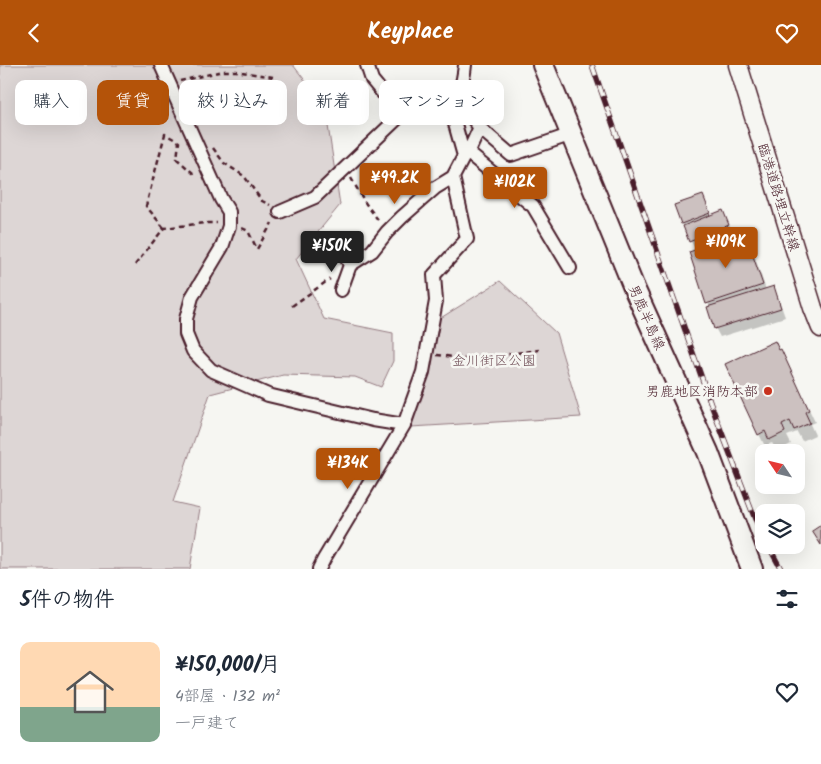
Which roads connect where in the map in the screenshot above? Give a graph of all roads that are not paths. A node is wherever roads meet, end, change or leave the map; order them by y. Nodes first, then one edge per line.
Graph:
1 (161, 65) edge
2 (367, 65) edge
3 (465, 65) edge
4 (543, 65) edge
5 (738, 65) edge
6 (463, 80) edge
7 (379, 90) edge
8 (390, 125) edge
9 (458, 125) edge
10 (480, 127) joint
11 (572, 134) junction
12 (465, 150) junction
13 (453, 177) junction
14 (280, 212) road end
15 (340, 245) dead end
16 (350, 265) junction
17 (570, 268) dead end
18 (340, 290) dead end
19 (821, 328) edge
20 (404, 425) junction
21 (319, 569) edge
22 (752, 569) edge

1 - 20 street
2 - 7 street
3 - 6 street
4 - 11 main road, 男鹿半島線
5 - 19 street, 臨港道路埋立幹線
8 - 14 street
9 - 12 street
10 - 11 street
10 - 12 street
11 - 22 main road, 男鹿半島線
12 - 13 street
12 - 17 street
13 - 16 street
13 - 20 street
15 - 16 street
16 - 18 street
20 - 21 street

